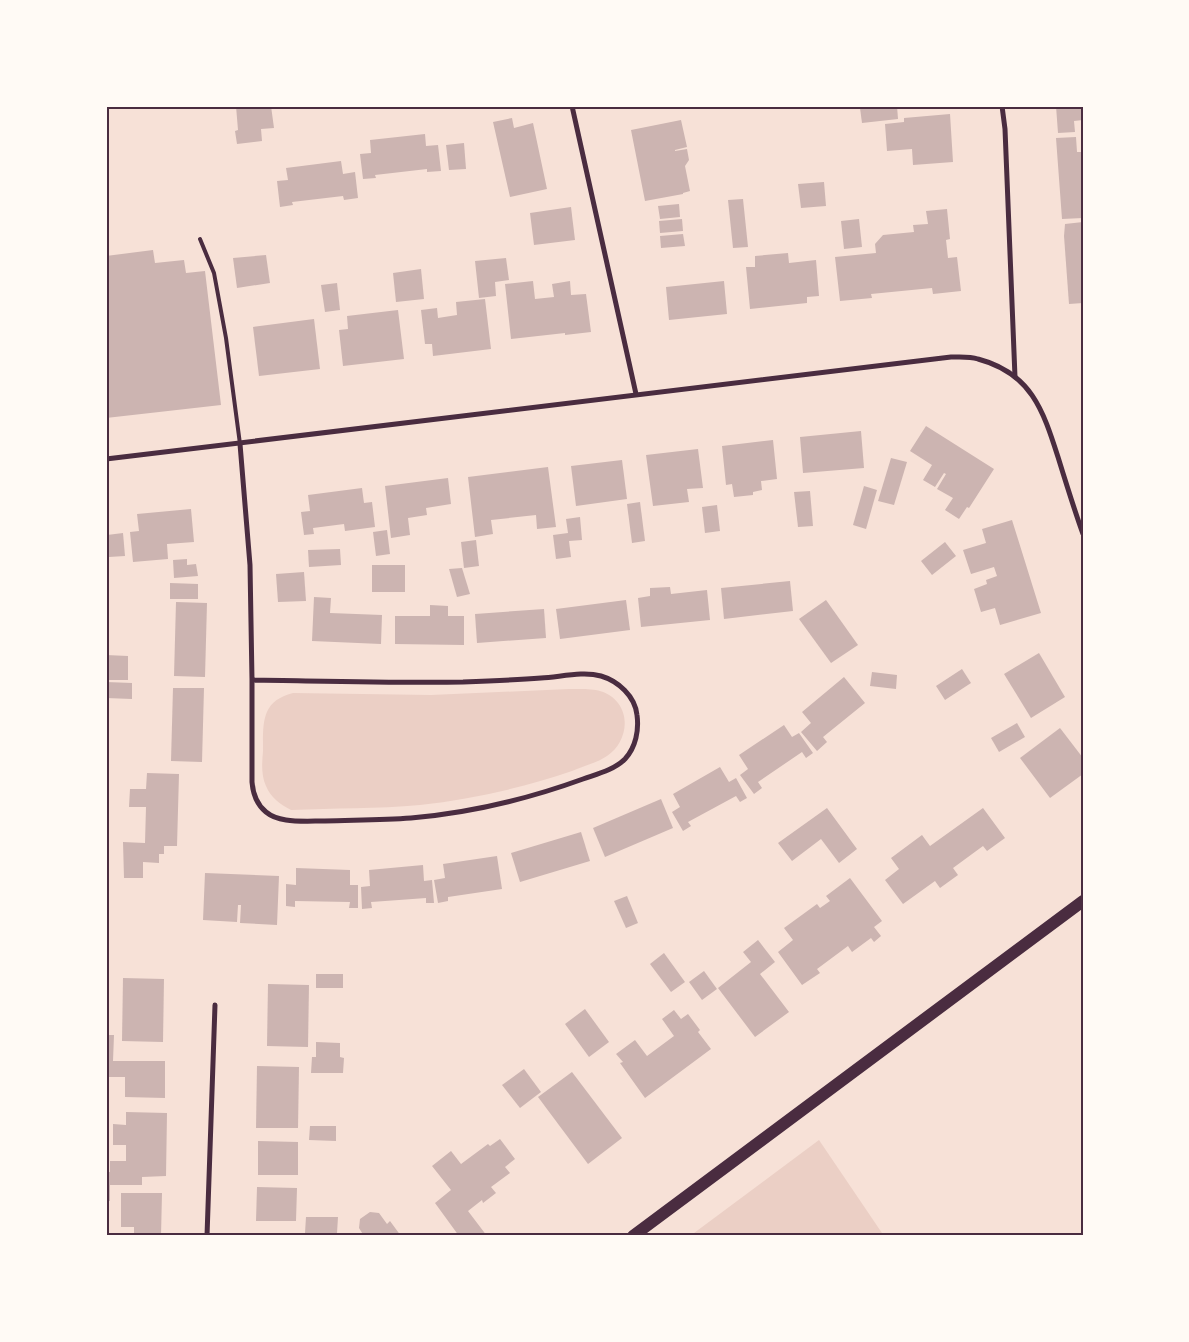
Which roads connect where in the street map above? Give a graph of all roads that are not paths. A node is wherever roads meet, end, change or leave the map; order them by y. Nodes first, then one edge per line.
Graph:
1 (572, 106) edge
2 (1002, 106) edge
3 (200, 239) dead end
4 (1015, 377) junction
5 (636, 394) junction
6 (240, 444) junction
7 (106, 459) edge
8 (1083, 534) edge
9 (252, 680) junction
10 (1083, 901) edge
11 (215, 1005) dead end
12 (207, 1236) edge
13 (633, 1236) edge

1 - 5 street
2 - 4 street
3 - 6 lane
4 - 5 street
4 - 8 street
5 - 6 street
6 - 7 street
6 - 9 street
9 - 9 street
10 - 13 main road
11 - 12 street

